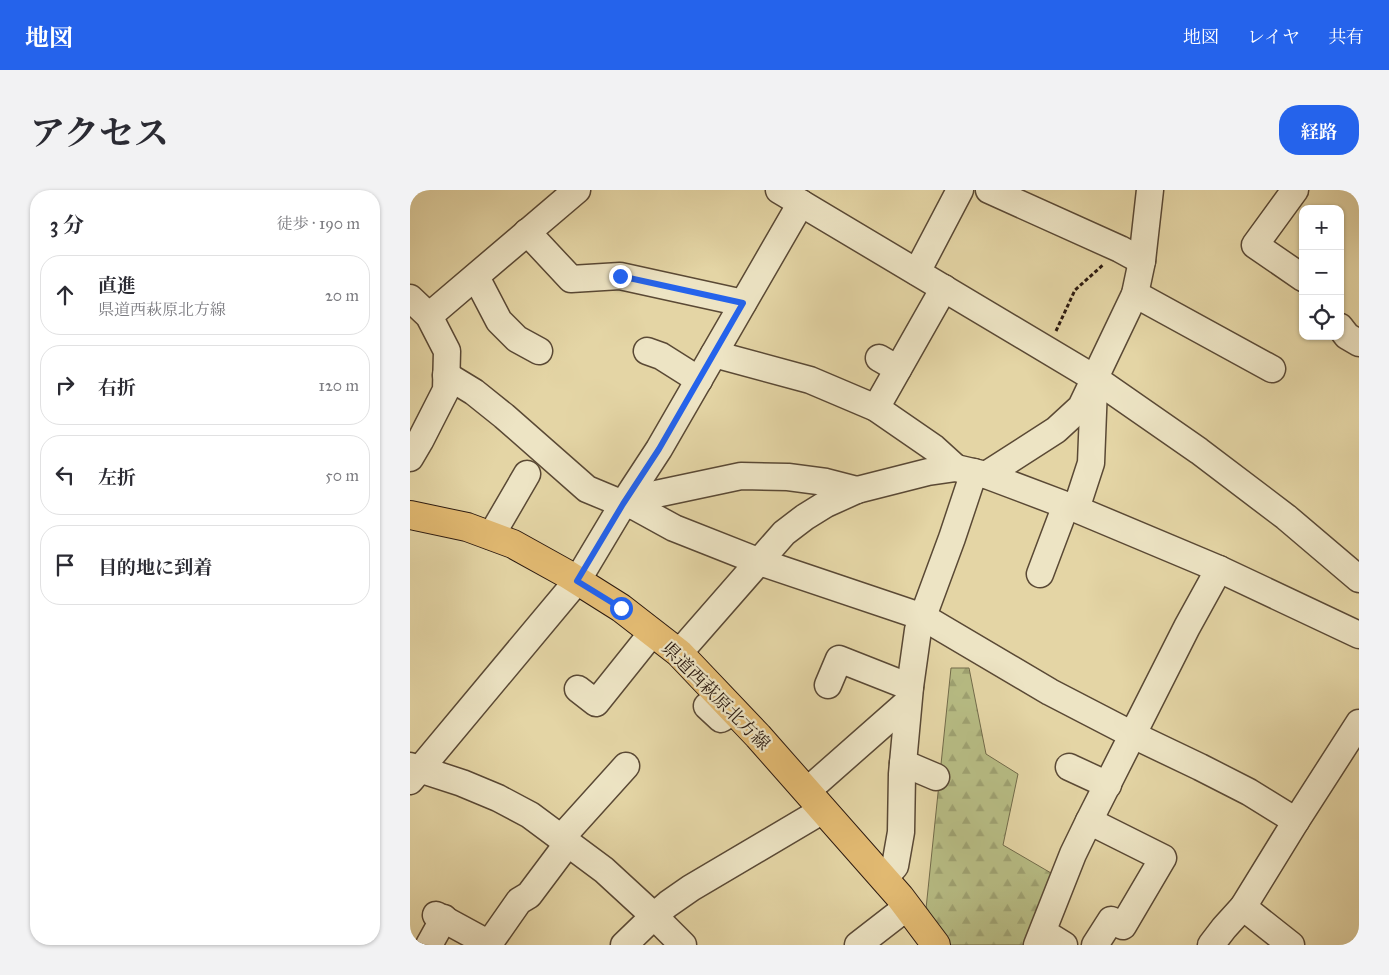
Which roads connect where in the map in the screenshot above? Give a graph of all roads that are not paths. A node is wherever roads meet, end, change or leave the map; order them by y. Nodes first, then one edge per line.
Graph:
1 (577, 190) edge
2 (960, 190) edge
3 (989, 190) edge
4 (1150, 190) edge
5 (1295, 190) edge
6 (790, 196) edge
7 (527, 232) junction
8 (1131, 255) junction
9 (917, 272) junction
10 (1299, 275) edge
11 (476, 276) junction
12 (944, 288) junction
13 (1135, 294) junction
14 (410, 298) edge
15 (743, 303) junction
16 (429, 316) junction
17 (1344, 332) edge
18 (1359, 343) edge
19 (538, 351) dead end
20 (646, 351) dead end
21 (714, 354) junction
22 (1272, 370) dead end
23 (446, 375) junction
24 (1094, 378) junction
25 (699, 380) junction
26 (876, 408) junction
27 (410, 458) edge
28 (972, 472) junction
29 (527, 474) dead end
30 (857, 490) junction
31 (628, 505) junction
32 (1071, 507) junction
33 (410, 515) edge
34 (492, 536) junction
35 (760, 562) junction
36 (1219, 569) junction
37 (1040, 574) dead end
38 (1359, 579) edge
39 (577, 581) junction
40 (923, 617) junction
41 (652, 633) junction
42 (1359, 635) edge
43 (679, 653) junction
44 (828, 686) dead end
45 (578, 689) dead end
46 (909, 695) junction
47 (706, 706) dead end
48 (734, 711) junction
49 (1359, 724) edge
50 (1133, 735) junction
51 (903, 763) junction
52 (626, 766) dead end
53 (1069, 767) dead end
54 (413, 772) edge
55 (936, 777) dead end
56 (1108, 785) junction
57 (815, 800) junction
58 (1089, 821) junction
59 (1296, 821) junction
60 (565, 840) junction
61 (884, 880) junction
62 (908, 907) junction
63 (1243, 907) junction
64 (654, 916) junction
65 (1048, 941) edge
66 (429, 945) edge
67 (624, 945) edge
68 (683, 945) edge
69 (858, 945) edge
70 (936, 945) edge
71 (1095, 945) edge
72 (1211, 945) edge
73 (1291, 945) edge

1 - 7 street
2 - 9 street
3 - 8 street
4 - 8 street
5 - 10 street
6 - 9 street
6 - 15 street
7 - 11 street
7 - 15 street
8 - 13 street
9 - 12 street
11 - 16 street
11 - 19 street
12 - 24 street
12 - 26 street
13 - 22 street
13 - 24 street
14 - 16 street
15 - 21 street
16 - 23 street
17 - 18 street
20 - 25 street
21 - 25 street
21 - 26 street
23 - 27 street
23 - 31 street
24 - 28 street
24 - 32 street
24 - 38 street
25 - 31 street
26 - 28 street
28 - 30 street
28 - 32 street
28 - 40 street
29 - 34 street
30 - 31 street
30 - 35 street
31 - 35 street
31 - 39 street
32 - 36 street
32 - 37 street
33 - 34 main road, 県道西萩原北方線
34 - 39 main road, 県道西萩原北方線
35 - 40 street
35 - 43 street
36 - 42 street
36 - 50 street
39 - 41 main road, 県道西萩原北方線
39 - 54 street
40 - 46 street
40 - 50 street
41 - 43 main road, 県道西萩原北方線
41 - 45 street
43 - 48 main road, 県道西萩原北方線
44 - 46 street
46 - 51 street
46 - 57 street
47 - 48 street
48 - 57 main road, 県道西萩原北方線
49 - 59 street
50 - 56 street
50 - 59 street
51 - 55 street
51 - 61 street
52 - 60 street
53 - 56 street
54 - 60 street
56 - 58 street
57 - 61 main road, 県道西萩原北方線
57 - 64 street
58 - 65 street
58 - 71 street
59 - 63 street
60 - 64 street
60 - 66 street
61 - 62 main road, 県道西萩原北方線
62 - 69 street
62 - 70 main road, 県道西萩原北方線
63 - 72 street
63 - 73 street
64 - 67 street
64 - 68 street

